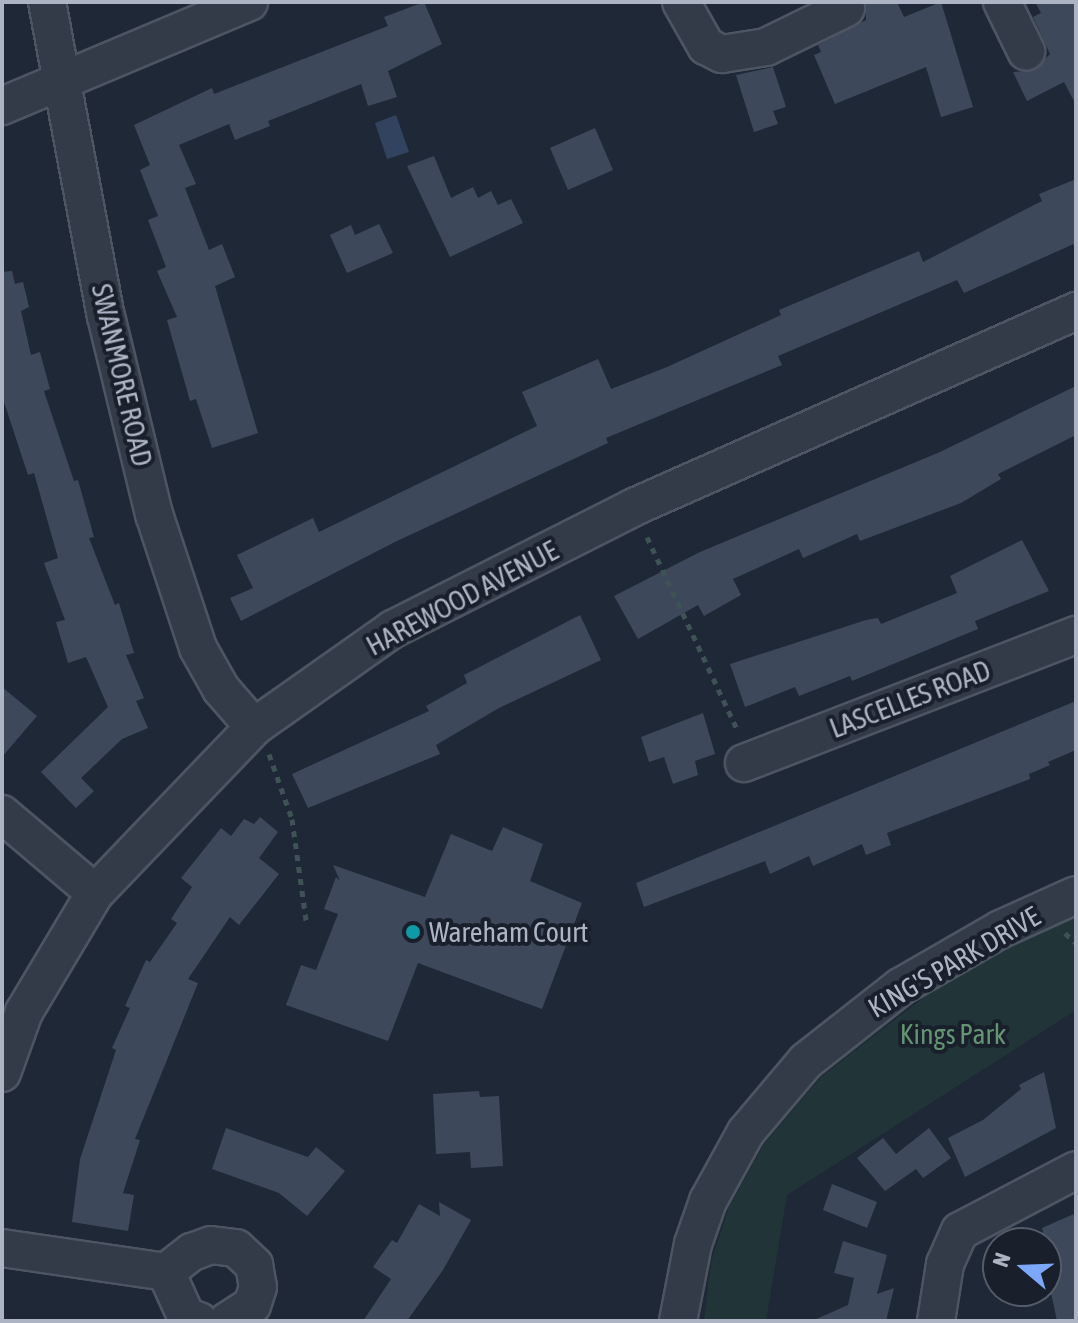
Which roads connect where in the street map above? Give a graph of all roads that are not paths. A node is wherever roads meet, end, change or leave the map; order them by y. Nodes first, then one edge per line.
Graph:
1 (47, 2) edge
2 (249, 2) edge
3 (681, 2) edge
4 (1002, 2) edge
5 (846, 8) dead end
6 (1026, 51) dead end
7 (61, 82) junction
8 (2, 106) edge
9 (1076, 311) edge
10 (1076, 635) edge
11 (254, 727) junction
12 (744, 763) road end
13 (2, 814) edge
14 (95, 893) junction
15 (1076, 895) edge
16 (2, 1073) edge
17 (1076, 1170) edge
18 (2, 1248) edge
19 (166, 1272) junction
20 (199, 1321) edge
21 (227, 1321) edge
22 (678, 1321) edge
23 (936, 1321) edge

1 - 7 street, SWANMORE ROAD
2 - 7 street
3 - 5 street
4 - 6 street
7 - 8 street
7 - 11 street, SWANMORE ROAD
9 - 11 street, HAREWOOD AVENUE
10 - 12 street, LASCELLES ROAD
11 - 14 street, HAREWOOD AVENUE
13 - 14 street
14 - 16 street, HAREWOOD AVENUE
15 - 22 street, KING'S PARK DRIVE
17 - 23 street
18 - 19 street
19 - 20 street
19 - 21 street

